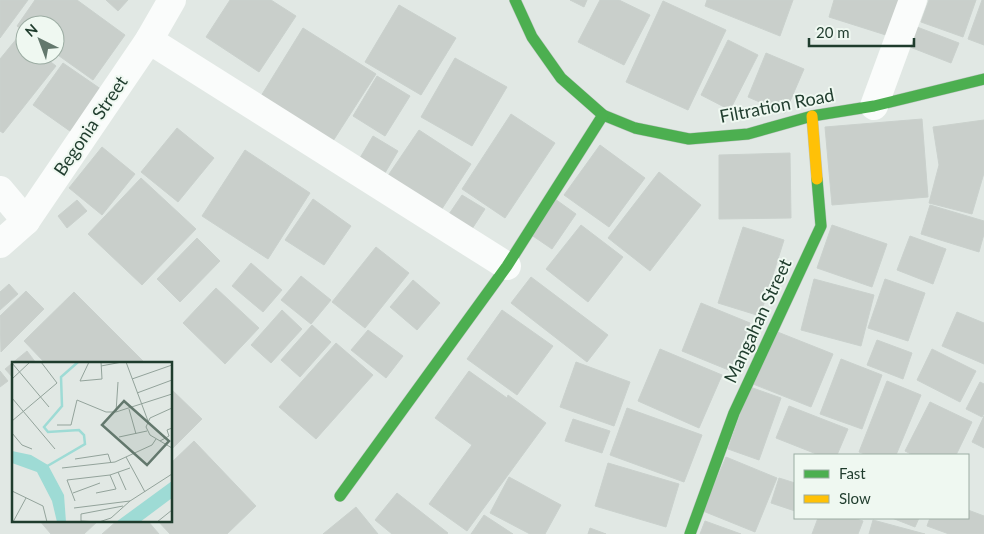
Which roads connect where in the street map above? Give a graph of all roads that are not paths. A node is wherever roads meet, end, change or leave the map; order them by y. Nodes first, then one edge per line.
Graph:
1 (172, 0) edge
2 (515, 0) edge
3 (912, 0) edge
4 (149, 40) junction
5 (984, 79) edge
6 (874, 106) junction
7 (603, 115) junction
8 (812, 116) junction
9 (0, 190) edge
10 (26, 221) junction
11 (0, 244) edge
12 (507, 266) junction
13 (340, 496) dead end
14 (690, 534) edge

1 - 4 street, Begonia Street
2 - 7 street, Filtration Road
3 - 6 street
4 - 10 street, Begonia Street
4 - 12 street
5 - 6 street, Filtration Road
6 - 8 street, Filtration Road
7 - 8 street, Filtration Road
7 - 12 street
8 - 14 street, Mangahan Street
9 - 10 street
10 - 11 street, Begonia Street
12 - 13 street

